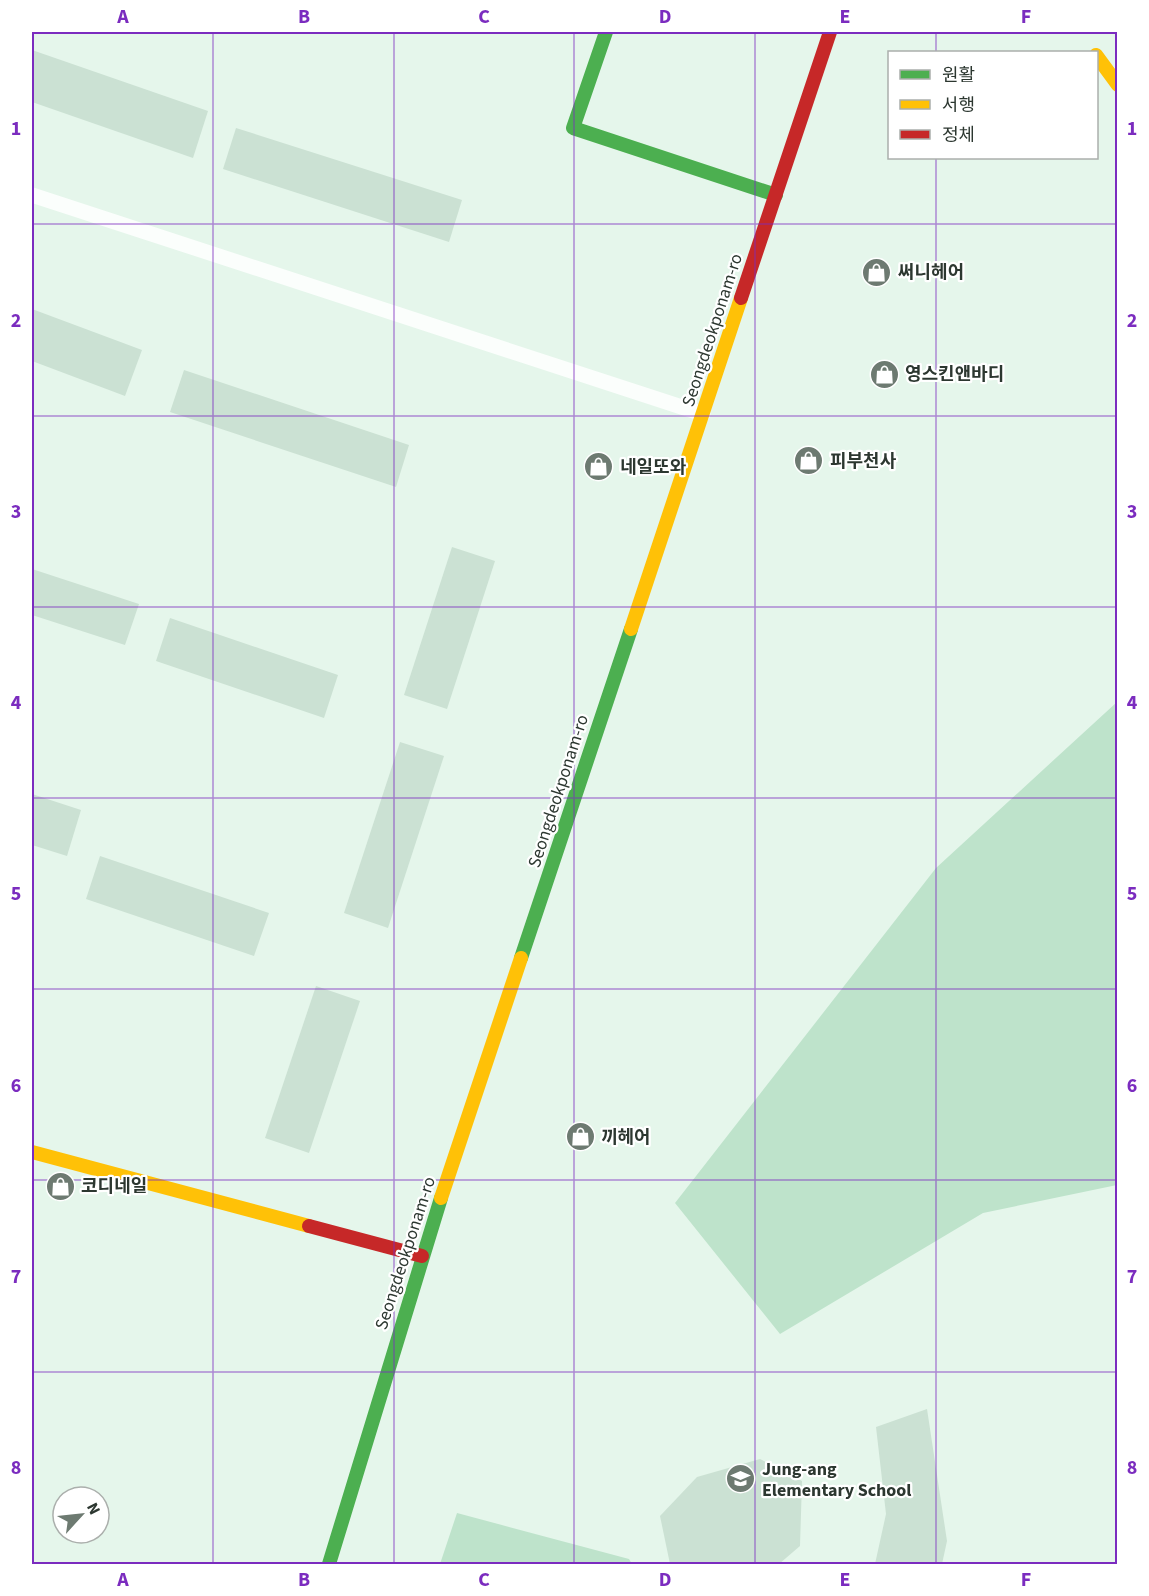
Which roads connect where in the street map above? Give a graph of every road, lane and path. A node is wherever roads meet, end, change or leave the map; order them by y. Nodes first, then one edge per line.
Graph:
1 (606, 32) edge
2 (830, 32) edge
3 (1098, 56) edge
4 (1118, 85) edge
5 (32, 195) edge
6 (776, 195) junction
7 (703, 414) junction
8 (32, 1152) edge
9 (422, 1256) junction
10 (329, 1564) edge

1 - 6 street
2 - 6 street, Seongdeokponam-ro
3 - 4 street
5 - 7 lane
6 - 7 street, Seongdeokponam-ro
7 - 9 street, Seongdeokponam-ro
8 - 9 street
9 - 10 street, Seongdeokponam-ro

